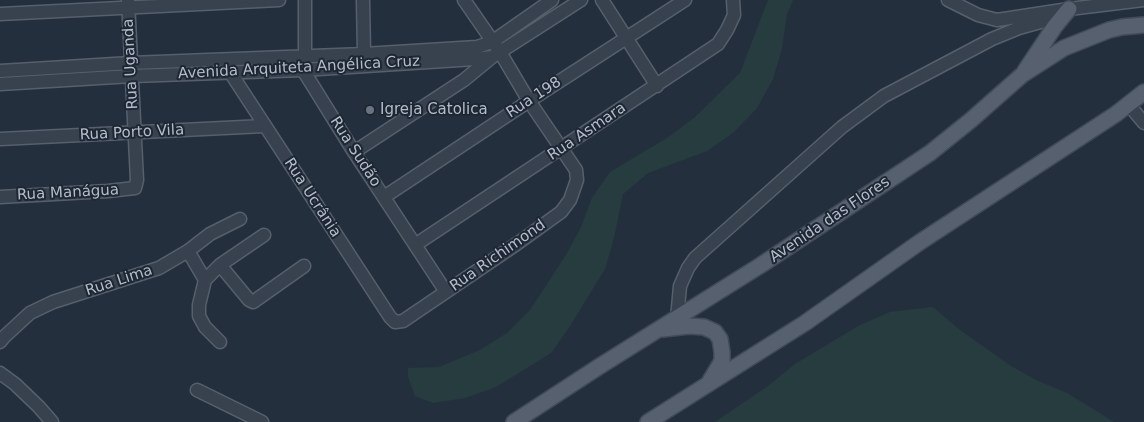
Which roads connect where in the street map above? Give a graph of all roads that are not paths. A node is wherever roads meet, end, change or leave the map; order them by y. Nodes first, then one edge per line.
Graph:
1 (279, 0) edge
2 (305, 0) edge
3 (363, 0) edge
4 (464, 0) edge
5 (552, 0) edge
6 (581, 0) edge
7 (602, 0) edge
8 (685, 0) edge
9 (733, 0) edge
10 (948, 0) edge
11 (1142, 0) edge
12 (1089, 2) edge
13 (128, 4) edge
14 (1065, 13) junction
15 (0, 14) edge
16 (1144, 25) edge
17 (627, 38) junction
18 (495, 50) junction
19 (364, 54) junction
20 (305, 56) junction
21 (127, 68) junction
22 (303, 70) junction
23 (0, 71) edge
24 (230, 72) junction
25 (1022, 75) junction
26 (0, 84) edge
27 (657, 86) junction
28 (1144, 92) edge
29 (529, 101) junction
30 (1129, 104) junction
31 (1144, 123) edge
32 (264, 126) junction
33 (134, 133) junction
34 (0, 139) edge
35 (563, 149) junction
36 (354, 152) junction
37 (135, 188) joint
38 (0, 197) edge
39 (384, 198) junction
40 (240, 219) dead end
41 (264, 235) dead end
42 (415, 246) junction
43 (188, 251) junction
44 (220, 265) junction
45 (304, 266) dead end
46 (205, 280) junction
47 (446, 292) junction
48 (677, 318) junction
49 (396, 322) joint
50 (658, 330) junction
51 (0, 342) edge
52 (220, 342) dead end
53 (0, 374) edge
54 (708, 384) junction
55 (196, 390) dead end
56 (52, 422) edge
57 (262, 422) edge
58 (514, 422) edge
59 (648, 422) edge

1 - 13 street
2 - 20 street
3 - 19 street
4 - 18 street
5 - 18 street, Avenida Arquiteta Angélica Cruz
6 - 18 street, Avenida Arquiteta Angélica Cruz
7 - 17 street
8 - 17 street, Rua 198
9 - 27 street, Rua Asmara
10 - 14 street
11 - 12 street
12 - 14 street
13 - 15 street
13 - 21 street, Rua Uganda
14 - 25 main road
14 - 48 street
16 - 25 main road, Avenida das Flores
17 - 27 street
17 - 29 street, Rua 198
18 - 19 street, Avenida Arquiteta Angélica Cruz
18 - 22 street, Avenida Arquiteta Angélica Cruz
18 - 29 street
18 - 36 street
19 - 20 street, Avenida Arquiteta Angélica Cruz
20 - 21 street, Avenida Arquiteta Angélica Cruz
20 - 22 street
21 - 23 street
21 - 24 street, Avenida Arquiteta Angélica Cruz
21 - 26 street, Avenida Arquiteta Angélica Cruz
21 - 33 street, Rua Uganda
22 - 24 street, Avenida Arquiteta Angélica Cruz
22 - 36 street, Rua Sudão
24 - 32 street, Rua Ucrânia
25 - 48 main road, Avenida das Flores
27 - 35 street, Rua Asmara
28 - 30 main road
29 - 35 street
29 - 39 street, Rua 198
30 - 31 street
30 - 54 main road
32 - 33 street, Rua Porto Vila
32 - 49 street, Rua Ucrânia
33 - 34 street, Rua Porto Vila
33 - 37 street, Rua Uganda
35 - 42 street, Rua Asmara
35 - 47 street, Rua Richimond
36 - 39 street, Rua Sudão
37 - 38 street, Rua Manágua
39 - 42 street, Rua Sudão
40 - 43 street, Rua Lima
41 - 44 street
42 - 47 street, Rua Sudão
43 - 46 street
43 - 51 street, Rua Lima
44 - 45 street
44 - 46 street
46 - 52 street
47 - 49 street, Rua Richimond
48 - 50 main road, Avenida das Flores
50 - 54 main road
50 - 58 main road, Avenida das Flores
53 - 56 street
54 - 59 main road
55 - 57 street

